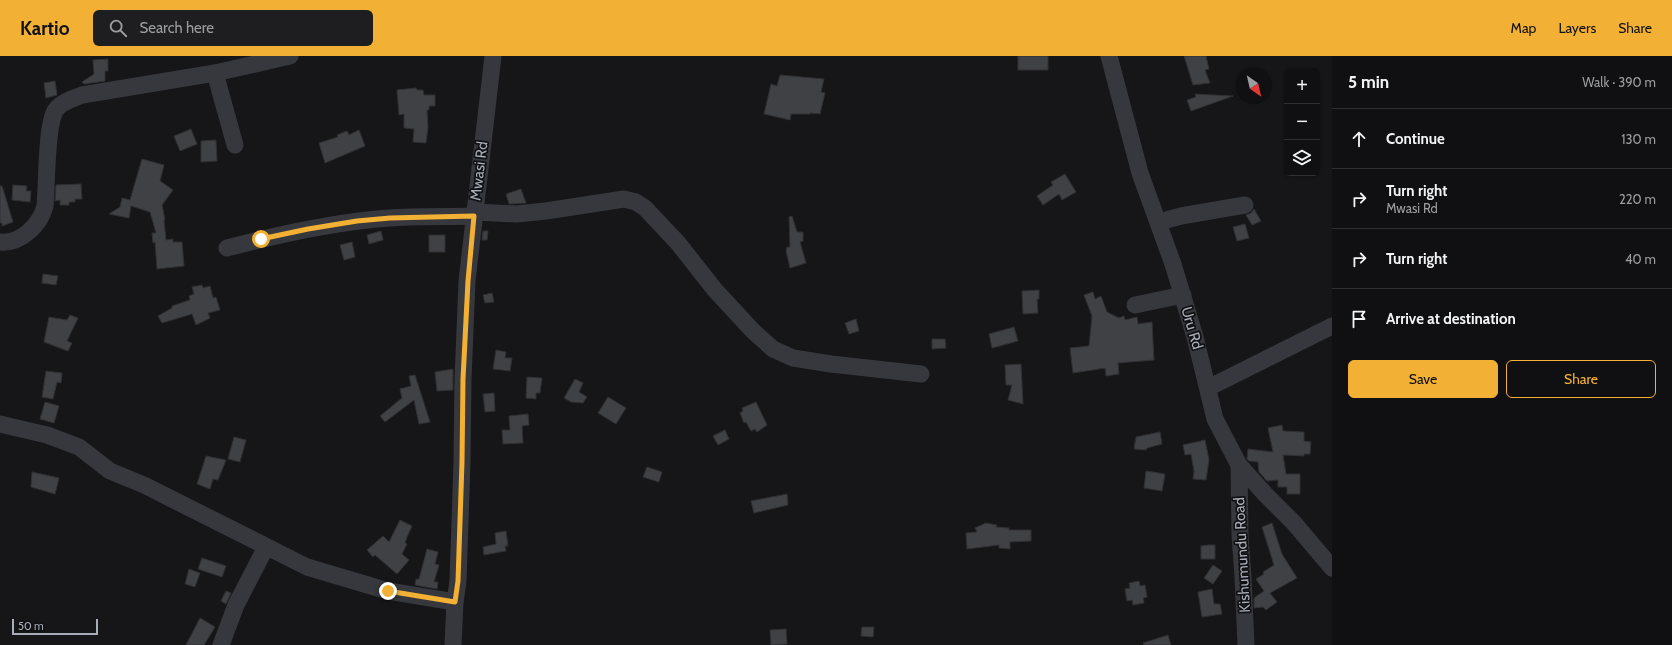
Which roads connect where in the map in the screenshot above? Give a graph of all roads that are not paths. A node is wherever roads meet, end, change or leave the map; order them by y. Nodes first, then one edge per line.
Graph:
1 (290, 56) edge
2 (493, 56) edge
3 (1109, 56) edge
4 (215, 73) junction
5 (235, 145) dead end
6 (1245, 205) dead end
7 (474, 214) junction
8 (1159, 222) junction
9 (0, 242) edge
10 (227, 248) dead end
11 (1182, 295) junction
12 (1135, 305) dead end
13 (1332, 326) edge
14 (921, 374) dead end
15 (1208, 388) junction
16 (0, 424) edge
17 (1239, 465) junction
18 (266, 547) junction
19 (1332, 568) edge
20 (455, 602) junction
21 (221, 645) edge
22 (453, 645) edge
23 (1246, 645) edge

1 - 4 street
2 - 7 street, Mwasi Rd
3 - 8 street, Uru Rd
4 - 5 street
4 - 9 street
6 - 8 street
7 - 10 street
7 - 14 street
7 - 20 street, Mwasi Rd
8 - 11 street, Uru Rd
11 - 12 street
11 - 15 street, Uru Rd
13 - 15 street
15 - 17 street, Uru Rd
16 - 18 street
17 - 19 street, Uru Rd
17 - 23 street, Kishumundu Road
18 - 20 street
18 - 21 street
20 - 22 street, Mwasi Rd

